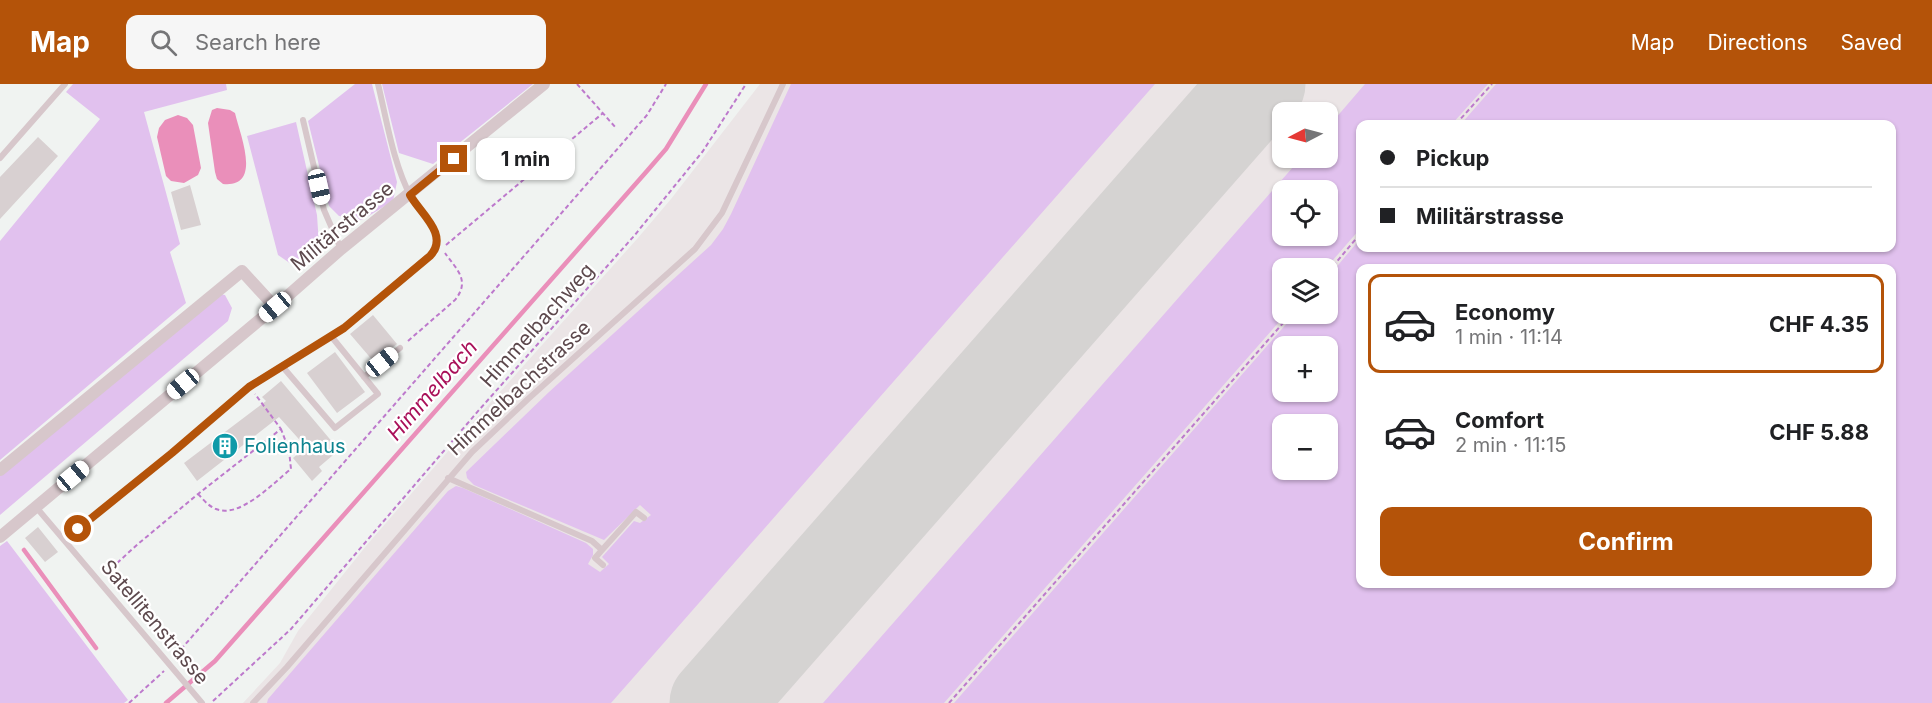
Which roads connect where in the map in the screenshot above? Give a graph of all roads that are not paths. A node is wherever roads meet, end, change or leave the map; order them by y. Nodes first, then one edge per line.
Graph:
1 (65, 84) edge
2 (378, 84) edge
3 (544, 84) edge
4 (783, 84) edge
5 (303, 120) dead end
6 (0, 158) edge
7 (410, 195) junction
8 (341, 249) junction
9 (275, 307) junction
10 (331, 336) junction
11 (400, 348) road end
12 (282, 366) junction
13 (364, 377) junction
14 (0, 470) edge
15 (448, 478) junction
16 (36, 507) junction
17 (644, 518) dead end
18 (0, 537) edge
19 (64, 540) junction
20 (602, 550) junction
21 (603, 565) dead end
22 (201, 702) edge
23 (253, 703) edge

1 - 6 lane
2 - 7 lane
3 - 7 street, Militärstrasse
4 - 15 lane, Himmelbachstrasse
5 - 8 lane
7 - 8 street, Militärstrasse
7 - 10 lane
8 - 9 street, Militärstrasse
9 - 14 street
9 - 16 street, Militärstrasse
10 - 12 lane
10 - 13 lane
11 - 13 lane
12 - 13 lane
12 - 19 lane
15 - 20 lane
15 - 23 lane, Himmelbachstrasse
16 - 18 street, Militärstrasse
16 - 19 lane, Satellitenstrasse
17 - 20 lane
19 - 22 lane, Satellitenstrasse
20 - 21 lane

